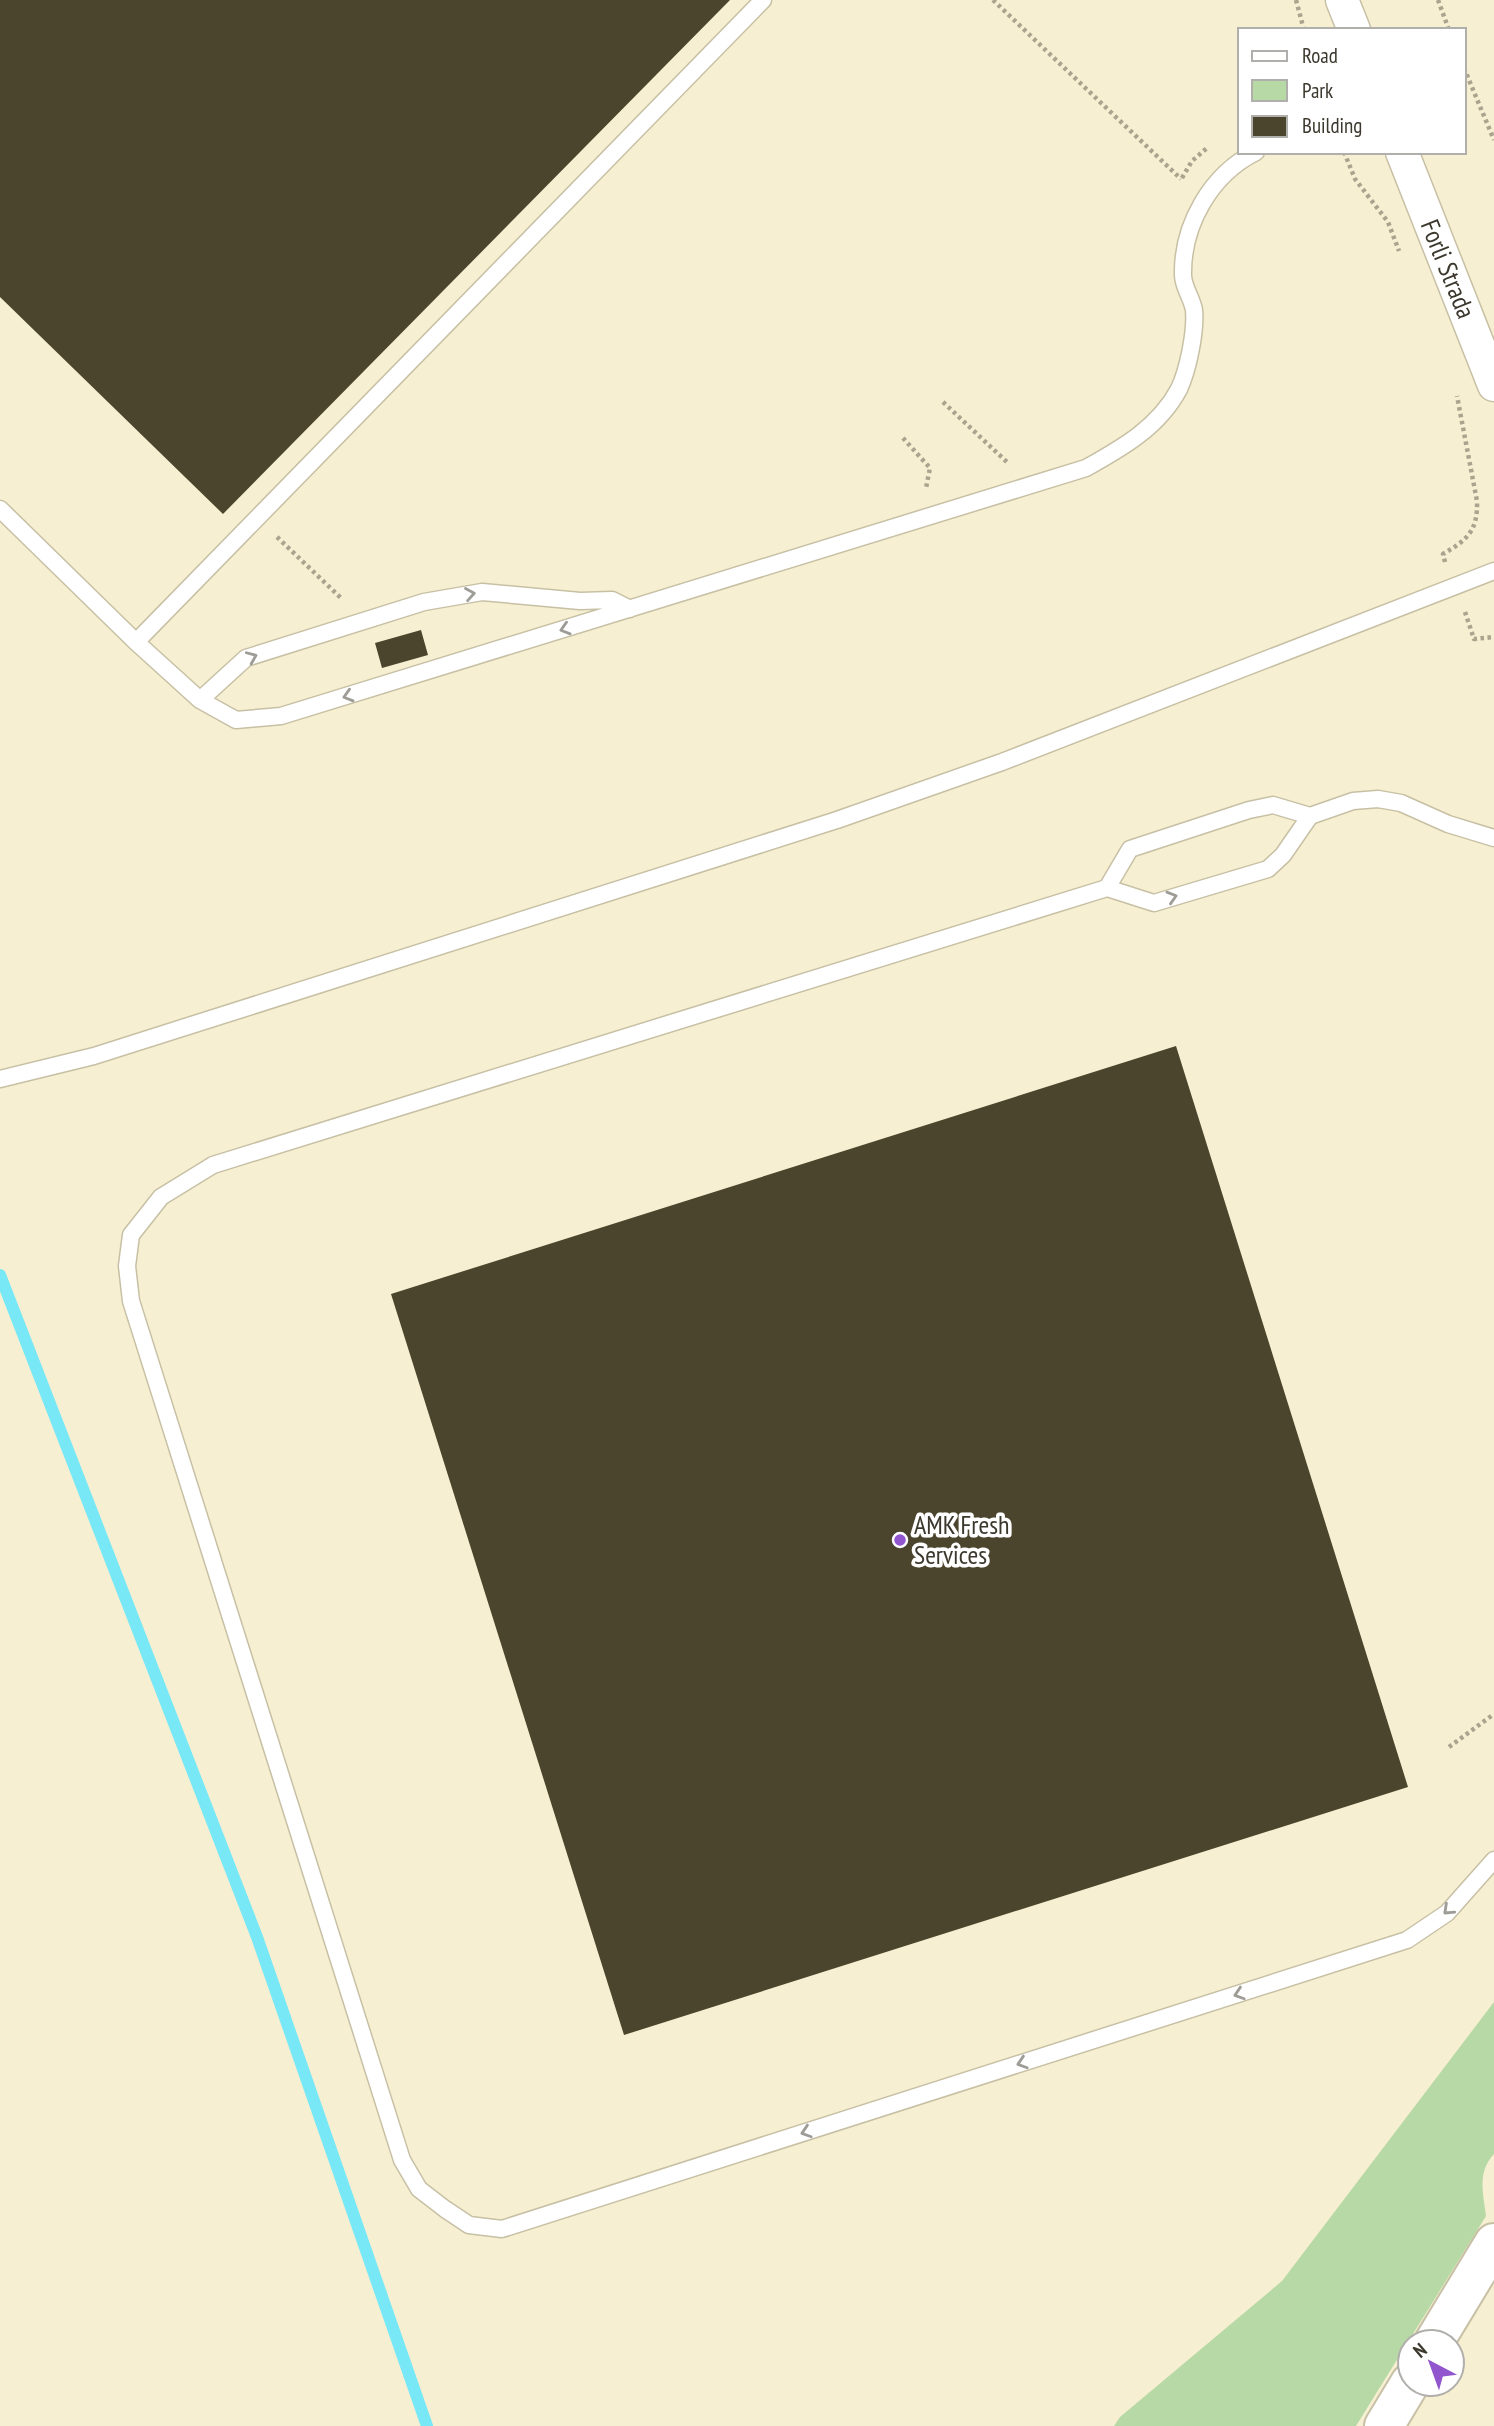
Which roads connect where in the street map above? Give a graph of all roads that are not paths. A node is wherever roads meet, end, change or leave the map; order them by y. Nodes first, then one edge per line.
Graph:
1 (763, 0) edge
2 (1342, 0) edge
3 (1353, 28) edge
4 (1252, 154) edge
5 (1403, 154) edge
6 (1494, 385) edge
7 (0, 509) edge
8 (1494, 571) edge
9 (630, 609) junction
10 (136, 642) junction
11 (200, 699) junction
12 (1310, 816) junction
13 (1494, 838) edge
14 (1107, 888) junction
15 (0, 1079) edge
16 (1494, 1860) edge
17 (1494, 2243) edge
18 (1442, 2328) edge
19 (1401, 2398) edge
20 (1384, 2426) edge

1 - 10 lane
2 - 3 street
4 - 9 lane
5 - 6 street, Forli Strada
7 - 10 lane
8 - 15 lane
9 -> 11 lane
11 -> 9 lane
10 - 11 lane
12 - 13 lane
12 - 14 lane
14 -> 12 lane
16 -> 14 lane
17 - 18 street
19 - 20 street

